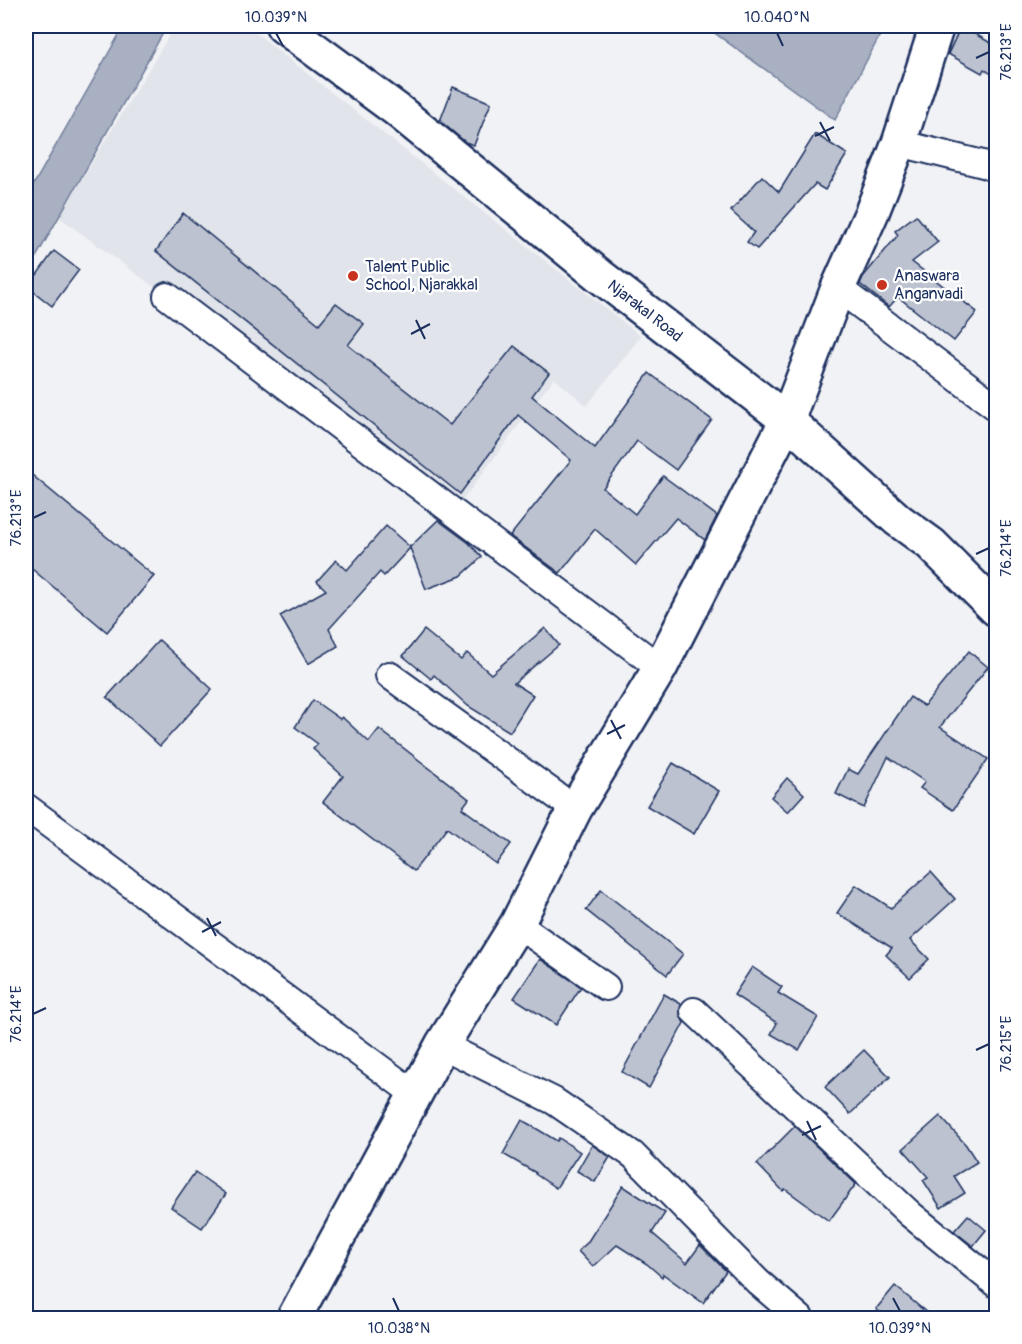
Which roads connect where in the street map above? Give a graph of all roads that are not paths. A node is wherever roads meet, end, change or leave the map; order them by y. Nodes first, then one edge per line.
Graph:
1 (283, 26) edge
2 (937, 26) edge
3 (899, 143) junction
4 (996, 170) edge
5 (838, 288) junction
6 (167, 296) dead end
7 (996, 407) edge
8 (788, 420) junction
9 (996, 609) edge
10 (660, 668) junction
11 (389, 675) dead end
12 (26, 807) edge
13 (575, 809) junction
14 (517, 924) junction
15 (606, 987) dead end
16 (694, 1011) dead end
17 (442, 1045) junction
18 (416, 1095) junction
19 (996, 1284) edge
20 (294, 1318) edge
21 (800, 1318) edge

1 - 8 street, Njarakal Road
2 - 3 street
3 - 4 street
3 - 5 street
5 - 7 street
5 - 8 street
6 - 10 street
8 - 9 street, Njarakal Road
8 - 10 street
10 - 13 street
11 - 13 street
12 - 18 street
13 - 14 street
14 - 15 street
14 - 17 street
16 - 19 street
17 - 18 street
17 - 21 street
18 - 20 street

